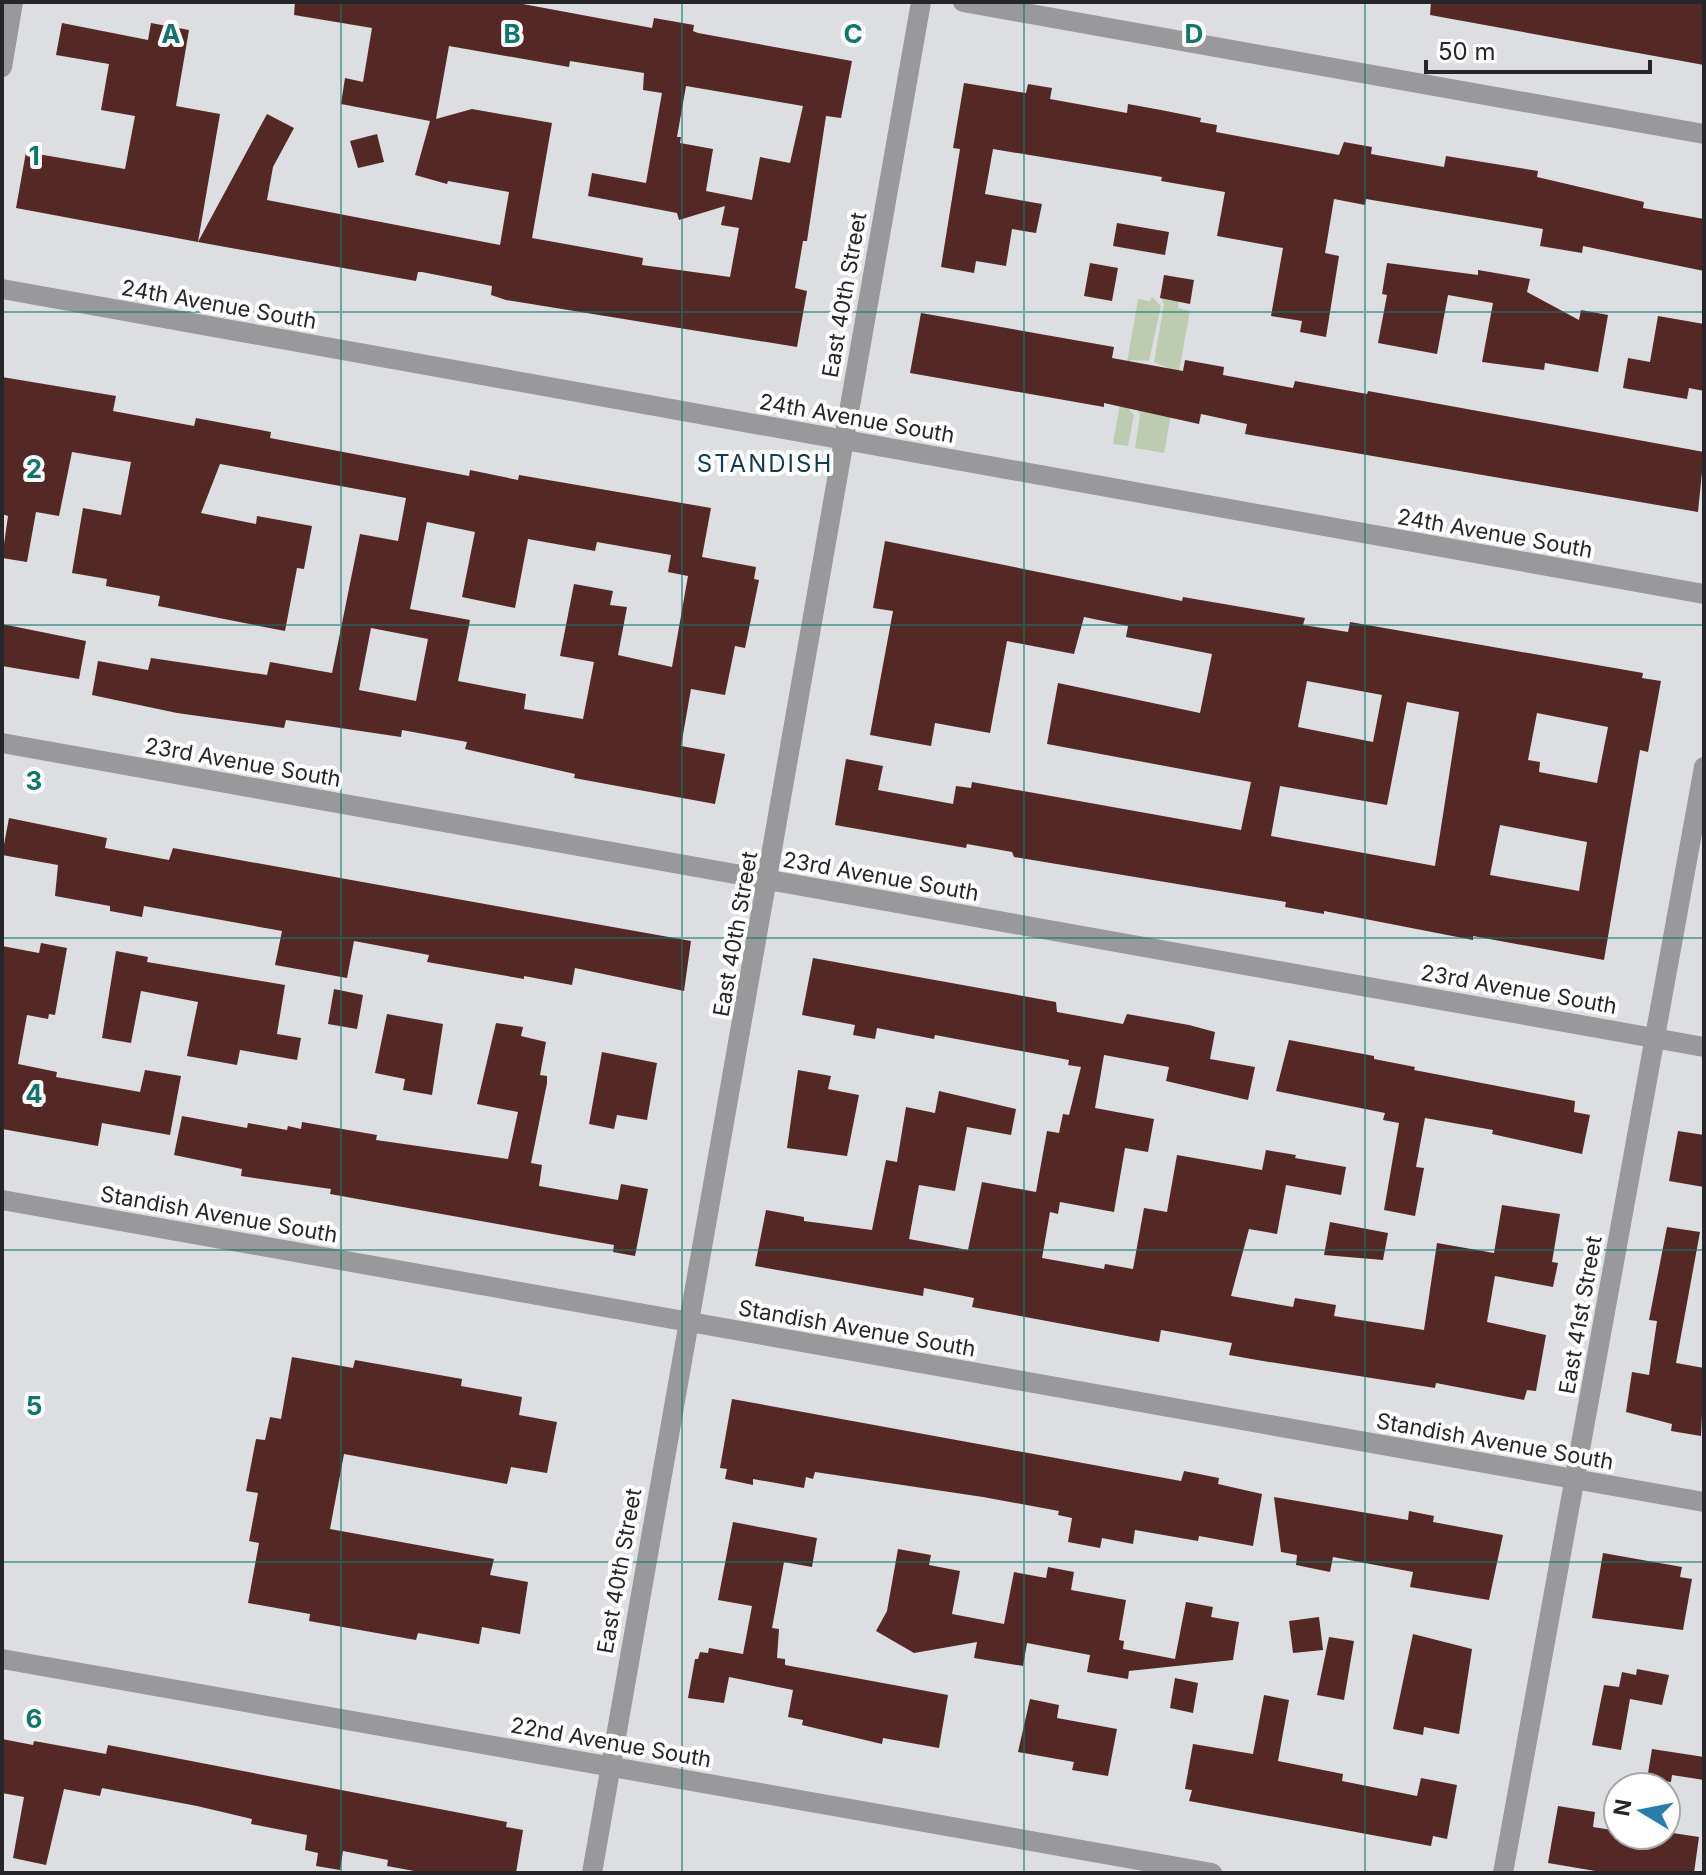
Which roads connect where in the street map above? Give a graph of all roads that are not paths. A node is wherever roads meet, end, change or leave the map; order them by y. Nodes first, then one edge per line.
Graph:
1 (13, 2) edge
2 (921, 2) edge
3 (963, 2) edge
4 (2, 67) edge
5 (1704, 134) edge
6 (2, 289) edge
7 (843, 441) junction
8 (1704, 594) edge
9 (2, 743) edge
10 (1704, 767) edge
11 (769, 881) junction
12 (1655, 1038) junction
13 (1704, 1047) edge
14 (2, 1200) edge
15 (689, 1321) junction
16 (1575, 1479) junction
17 (1704, 1502) edge
18 (2, 1659) edge
19 (609, 1766) junction
20 (592, 1873) edge
21 (1212, 1873) edge
22 (1503, 1873) edge

1 - 4 street
2 - 7 street, East 40th Street
3 - 5 street
6 - 7 street, 24th Avenue South
7 - 8 street, 24th Avenue South
7 - 11 street, East 40th Street
9 - 11 street, 23rd Avenue South
10 - 12 street, East 41st Street
11 - 12 street, 23rd Avenue South
11 - 15 street, East 40th Street
12 - 13 street, 23rd Avenue South
12 - 16 street, East 41st Street
14 - 15 street, Standish Avenue South
15 - 16 street, Standish Avenue South
15 - 19 street, East 40th Street
16 - 17 street, Standish Avenue South
16 - 22 street, East 41st Street
18 - 19 street, 22nd Avenue South
19 - 20 street, East 40th Street
19 - 21 street, 22nd Avenue South

